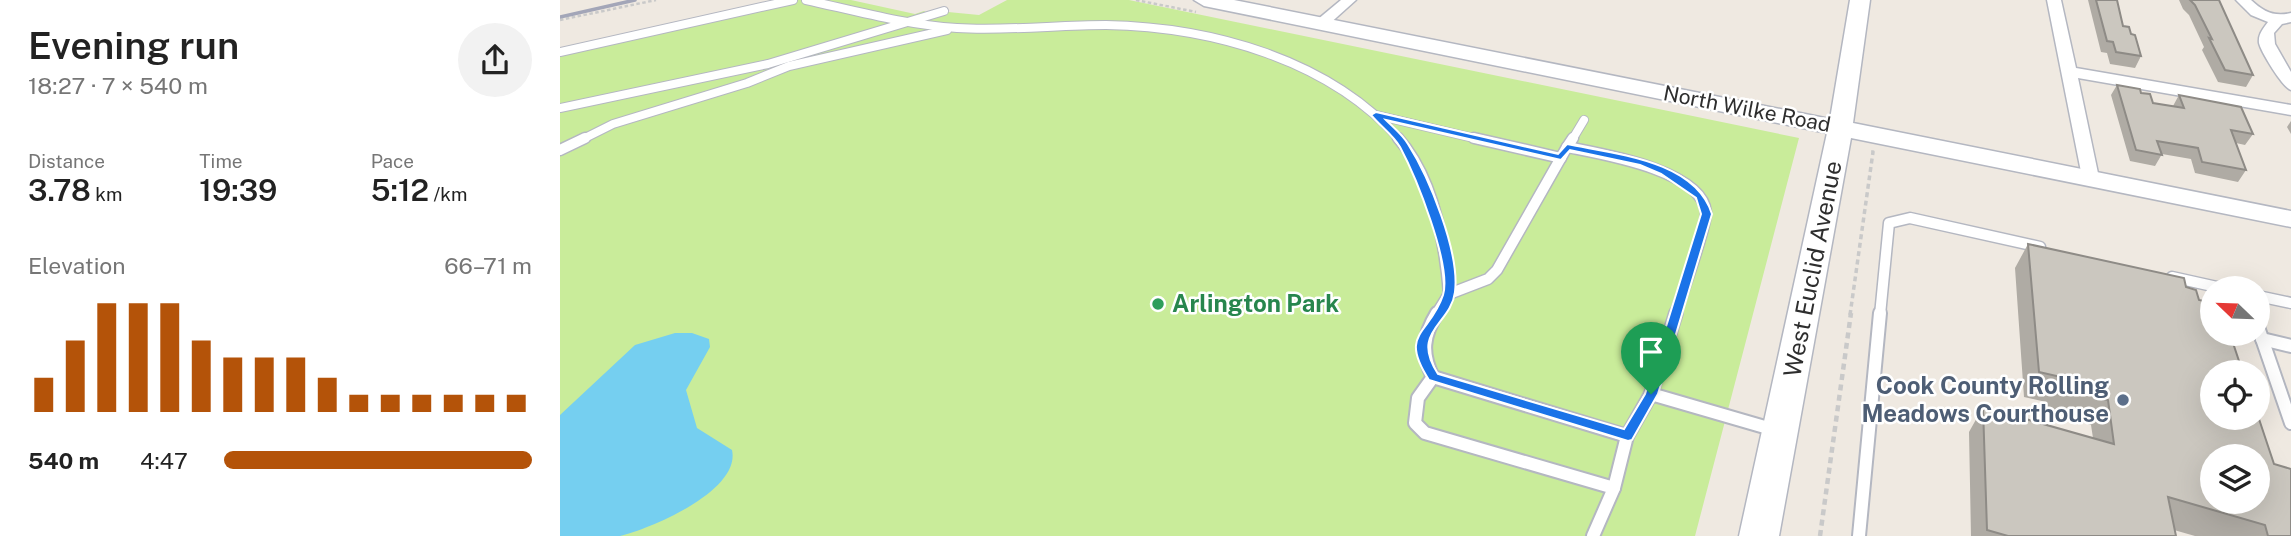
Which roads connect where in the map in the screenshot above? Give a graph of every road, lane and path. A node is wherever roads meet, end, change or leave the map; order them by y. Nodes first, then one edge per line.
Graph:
1 (656, 0) edge
2 (793, 0) edge
3 (806, 0) edge
4 (1203, 0) edge
5 (1349, 0) edge
6 (1857, 0) edge
7 (2054, 0) edge
8 (2243, 0) edge
9 (944, 11) dead end
10 (2284, 19) edge
11 (560, 20) edge
12 (907, 22) junction
13 (1322, 23) junction
14 (959, 28) junction
15 (560, 52) edge
16 (745, 68) junction
17 (2067, 71) junction
18 (747, 85) junction
19 (2291, 85) edge
20 (560, 108) edge
21 (2291, 110) edge
22 (1376, 115) junction
23 (1584, 120) dead end
24 (1840, 128) junction
25 (1567, 147) junction
26 (560, 150) edge
27 (1873, 152) dead end
28 (1561, 158) junction
29 (2090, 178) junction
30 (2291, 219) edge
31 (2055, 250) edge
32 (2160, 274) edge
33 (2200, 283) edge
34 (1449, 294) junction
35 (2270, 299) edge
36 (2291, 303) edge
37 (2270, 337) edge
38 (2264, 346) edge
39 (2291, 346) edge
40 (1433, 377) junction
41 (1651, 394) junction
42 (2291, 423) edge
43 (1781, 432) junction
44 (1628, 436) junction
45 (1614, 488) junction
46 (1593, 536) edge
47 (1759, 536) edge
48 (1820, 536) edge
49 (1859, 536) edge

1 - 11 path
2 - 15 lane
3 - 12 lane
4 - 13 main road, North Wilke Road
5 - 13 street
6 - 24 main road, West Euclid Avenue
7 - 17 street
8 - 10 street
9 - 12 lane
10 - 19 street
12 - 14 lane
12 - 16 lane
13 - 24 main road, North Wilke Road
14 - 18 lane
14 - 22 lane
16 - 18 lane
16 - 20 lane
17 - 21 street
17 - 29 street
18 - 26 lane
22 - 28 lane
22 - 34 lane
23 - 25 lane
24 - 29 main road, North Wilke Road
24 - 43 main road, West Euclid Avenue
25 - 28 lane
25 - 41 lane
27 - 48 path
28 - 34 lane
29 - 30 main road, North Wilke Road
31 - 49 lane
32 - 33 lane
34 - 40 lane
35 - 36 lane
37 - 39 lane
38 - 42 lane
40 - 44 lane
40 - 45 lane
41 - 43 lane
41 - 44 lane
43 - 47 main road, West Euclid Avenue
44 - 45 lane
45 - 46 lane

